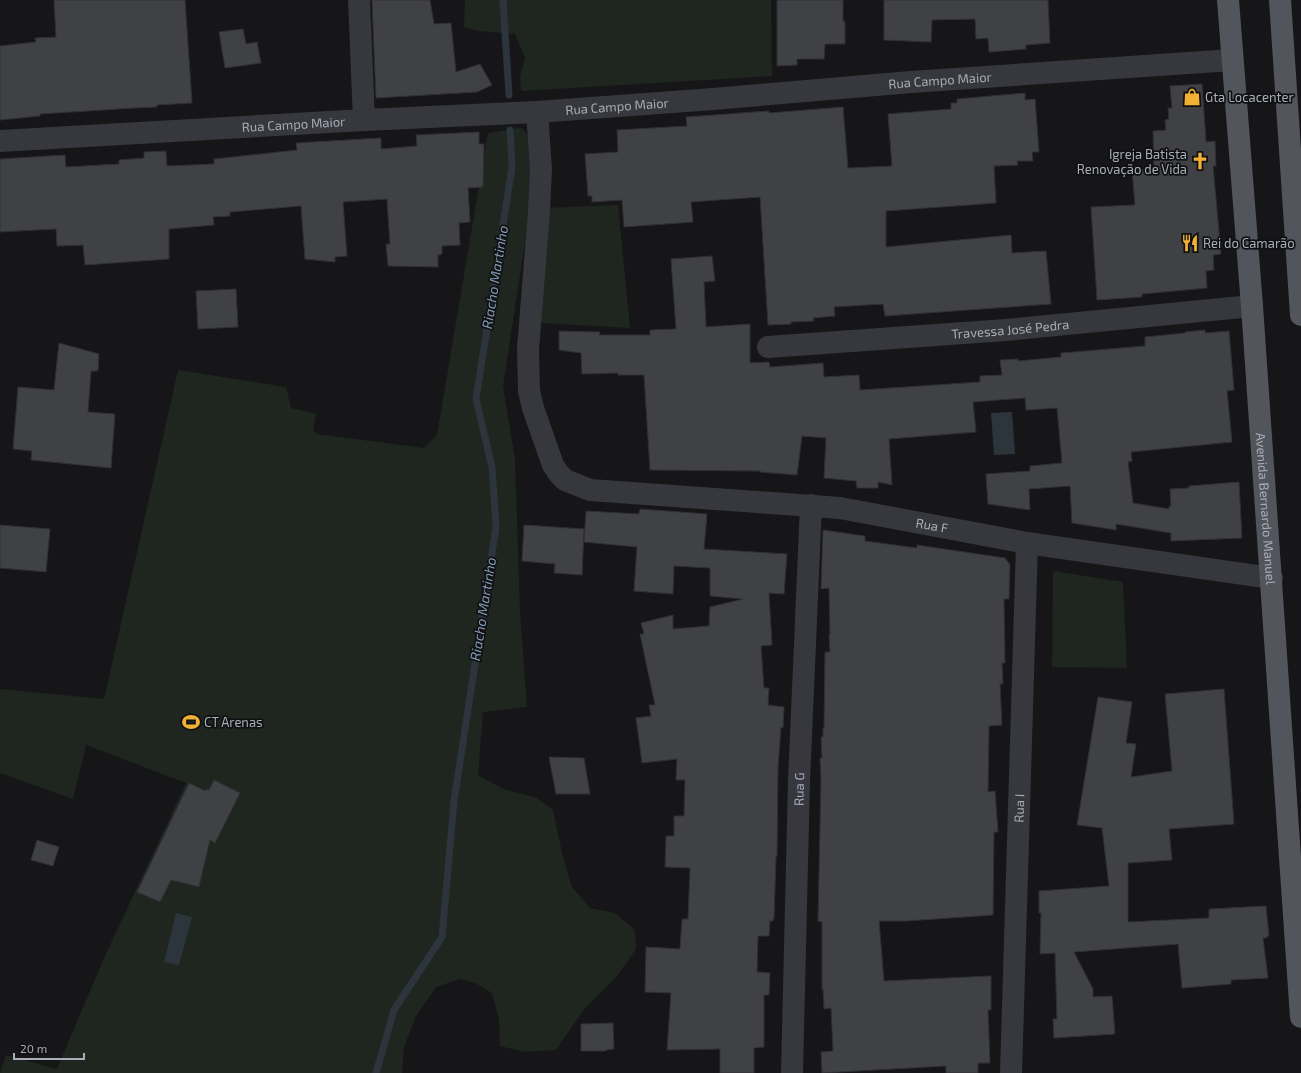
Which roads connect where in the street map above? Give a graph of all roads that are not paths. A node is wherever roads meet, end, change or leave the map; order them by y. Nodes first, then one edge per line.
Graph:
1 (359, 0) edge
2 (1228, 0) edge
3 (1280, 0) edge
4 (1232, 60) junction
5 (537, 112) junction
6 (364, 120) junction
7 (0, 141) edge
8 (1299, 267) edge
9 (1252, 306) junction
10 (1301, 315) edge
11 (768, 347) dead end
12 (811, 505) junction
13 (1027, 543) junction
14 (1272, 578) junction
15 (1301, 1017) edge
16 (792, 1073) edge
17 (1010, 1073) edge

1 - 6 street
2 - 4 main road, Avenida Bernardo Manuel
3 - 8 main road
4 - 5 street, Rua Campo Maior
4 - 9 main road, Avenida Bernardo Manuel
5 - 6 street, Rua Campo Maior
5 - 12 street, Rua F
6 - 7 street, Rua Campo Maior
8 - 10 main road
9 - 11 street, Travessa José Pedra
9 - 14 main road, Avenida Bernardo Manuel
12 - 13 street, Rua F
12 - 16 street, Rua G
13 - 14 street, Rua F
13 - 17 street, Rua I
14 - 15 main road, Avenida Bernardo Manuel

